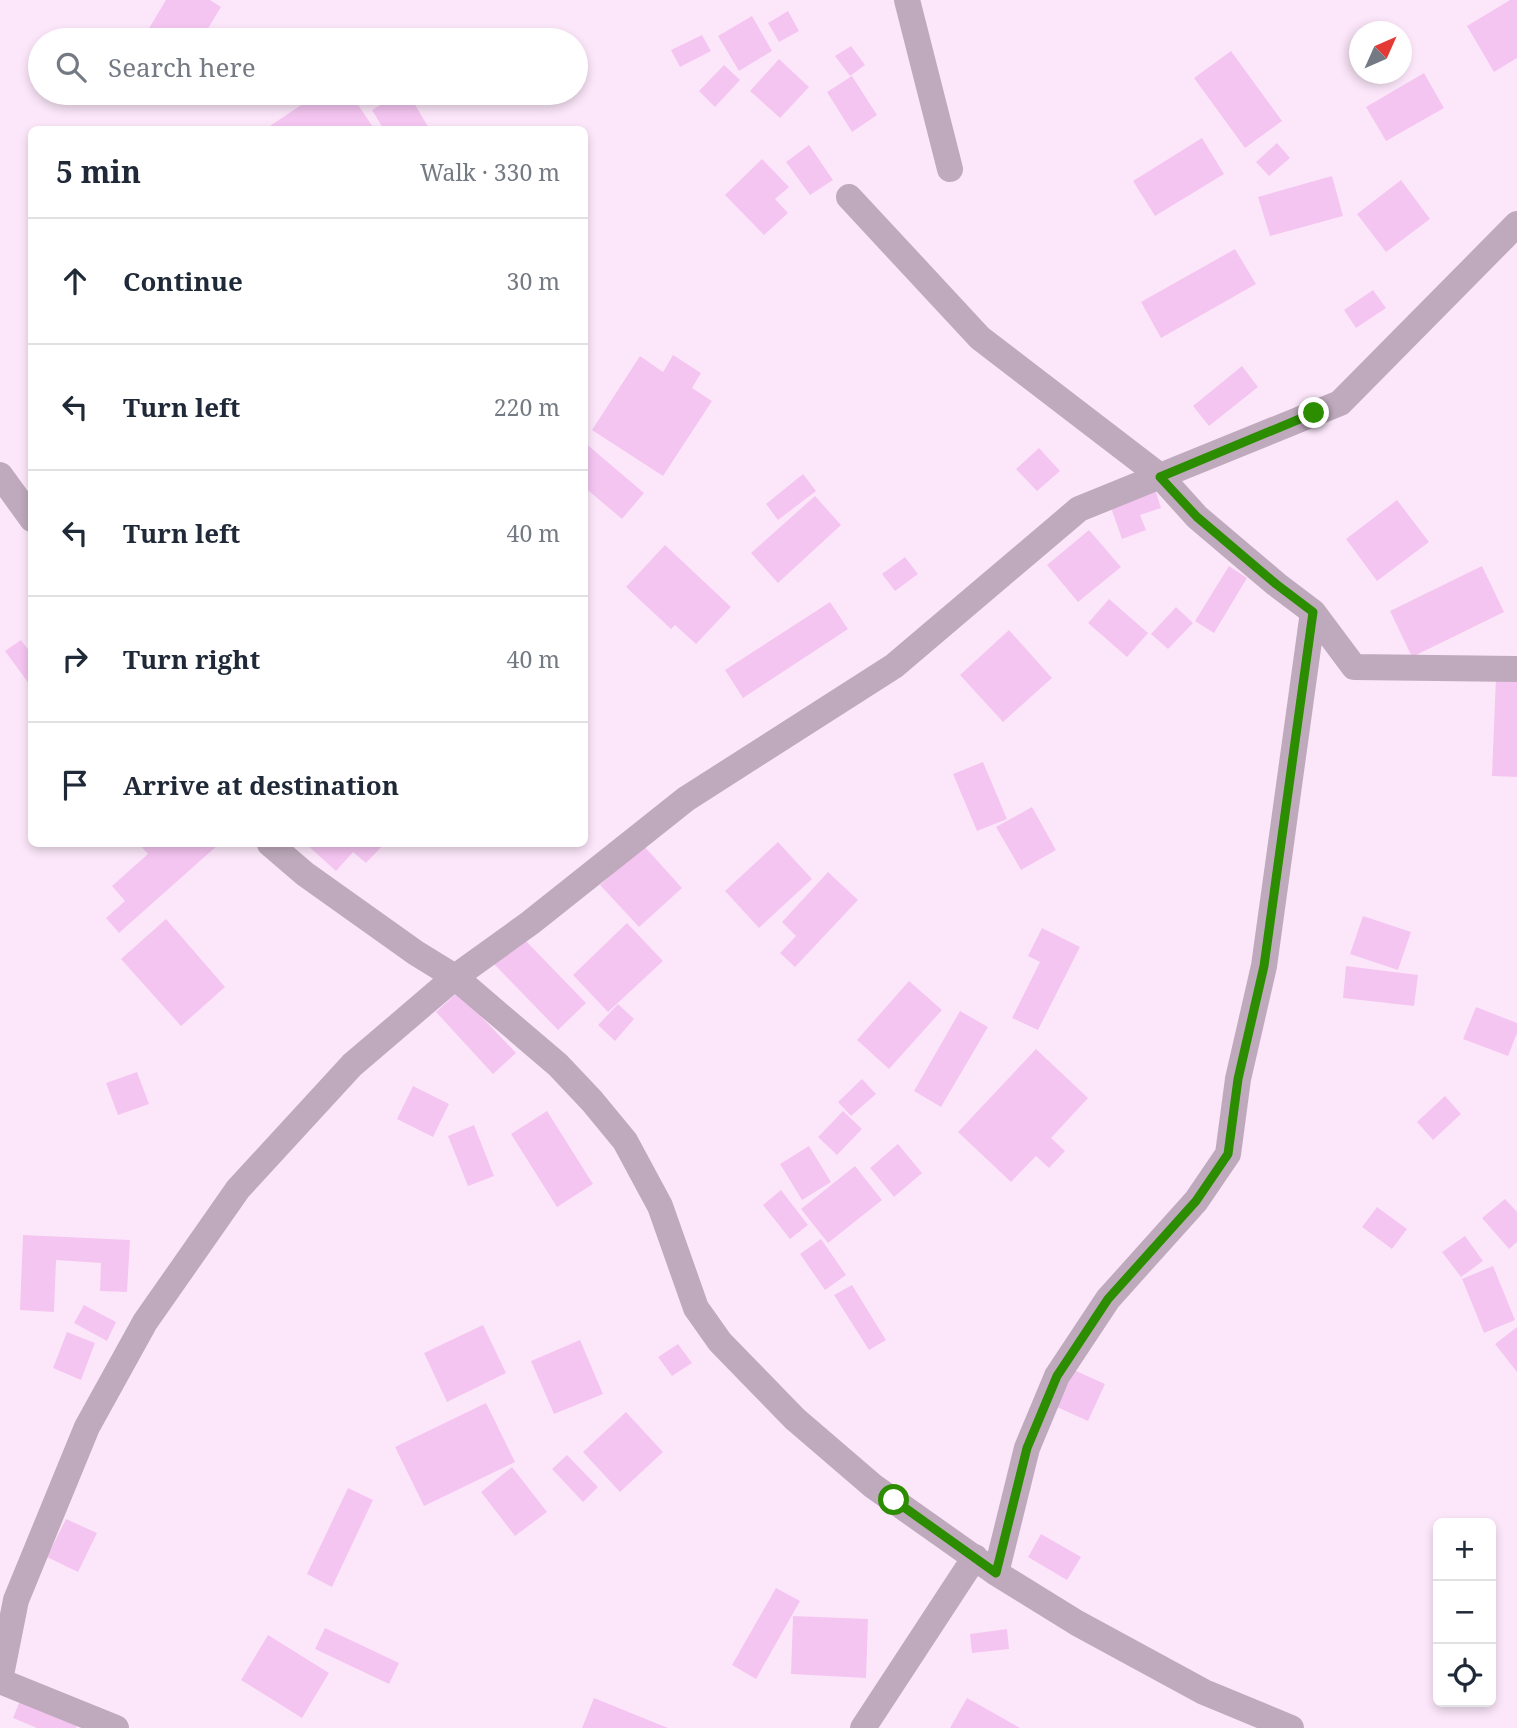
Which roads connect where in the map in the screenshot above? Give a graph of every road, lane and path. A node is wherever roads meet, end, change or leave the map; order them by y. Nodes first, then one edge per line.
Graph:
1 (907, 0) edge
2 (950, 169) dead end
3 (849, 197) dead end
4 (1517, 224) edge
5 (0, 475) edge
6 (1160, 477) junction
7 (28, 514) edge
8 (1313, 612) junction
9 (1517, 669) edge
10 (274, 847) edge
11 (454, 976) junction
12 (975, 1557) junction
13 (996, 1573) junction
14 (1, 1672) edge
15 (116, 1728) edge
16 (863, 1728) edge
17 (1291, 1728) edge

1 - 2 street
3 - 6 street
4 - 6 street
5 - 7 street
6 - 8 street
6 - 11 street
8 - 9 street
8 - 13 street
10 - 11 street
11 - 12 street
11 - 14 street
12 - 13 street
12 - 16 street
13 - 17 street
14 - 15 street

